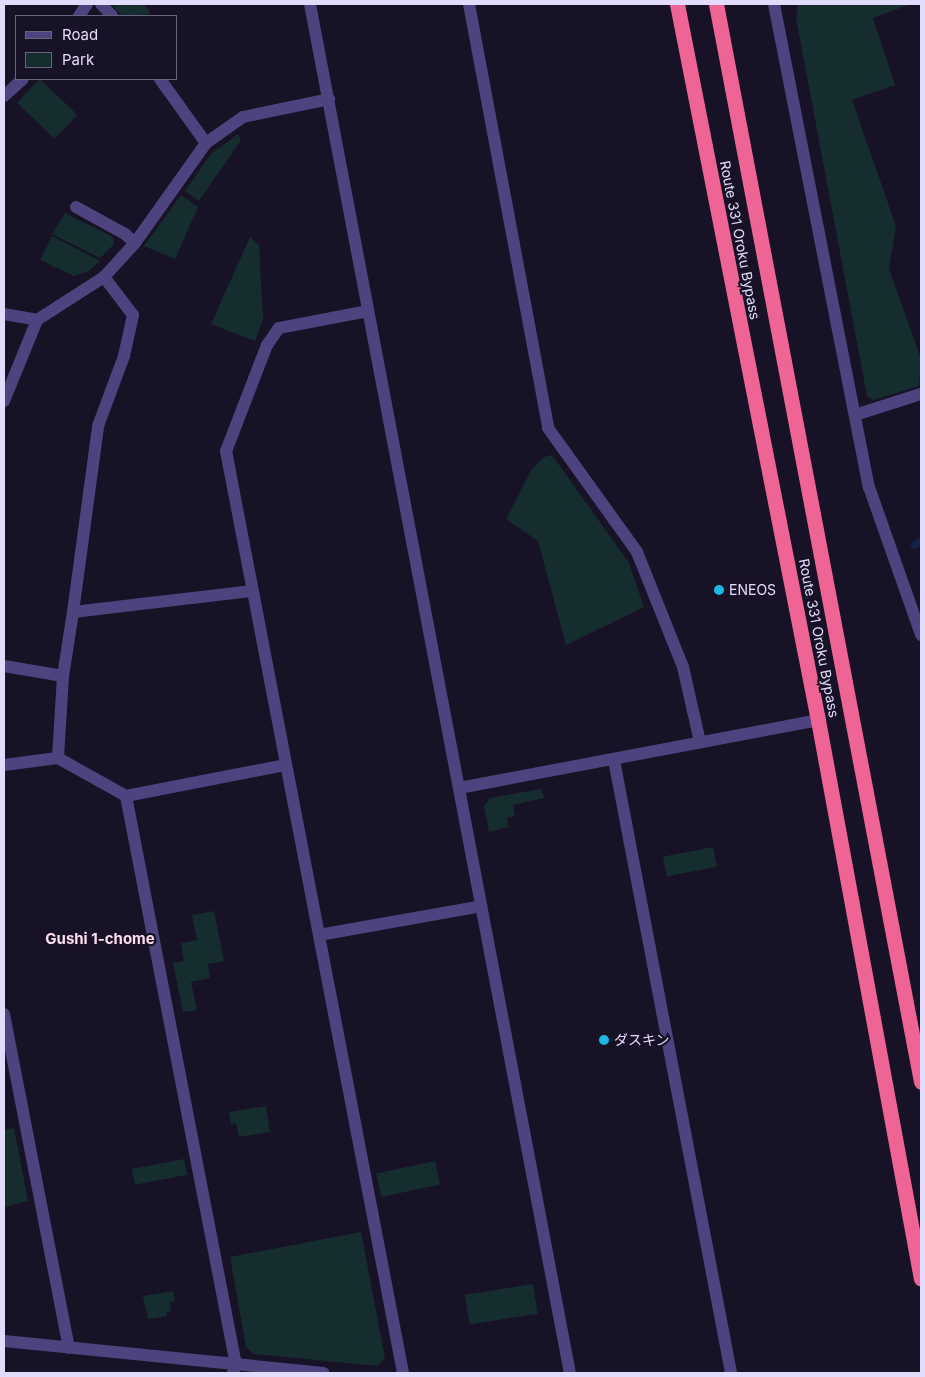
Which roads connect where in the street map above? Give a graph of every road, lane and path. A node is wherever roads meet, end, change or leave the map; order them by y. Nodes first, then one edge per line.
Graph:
1 (86, 4) edge
2 (101, 4) edge
3 (310, 4) edge
4 (469, 4) edge
5 (677, 4) edge
6 (716, 4) edge
7 (774, 4) edge
8 (80, 15) edge
9 (111, 15) edge
10 (22, 80) edge
11 (161, 80) edge
12 (4, 96) edge
13 (329, 99) junction
14 (206, 143) junction
15 (76, 207) dead end
16 (135, 242) junction
17 (104, 277) junction
18 (368, 311) junction
19 (4, 314) edge
20 (37, 320) junction
21 (921, 394) edge
22 (4, 401) edge
23 (855, 415) junction
24 (253, 591) junction
25 (73, 612) junction
26 (921, 635) edge
27 (4, 666) edge
28 (63, 676) junction
29 (818, 720) junction
30 (700, 742) junction
31 (58, 758) junction
32 (614, 760) junction
33 (4, 764) edge
34 (285, 765) junction
35 (459, 788) junction
36 (126, 796) junction
37 (481, 906) junction
38 (319, 935) junction
39 (4, 1014) edge
40 (921, 1082) edge
41 (921, 1279) edge
42 (4, 1341) edge
43 (69, 1348) junction
44 (235, 1369) edge
45 (323, 1373) edge
46 (403, 1373) edge
47 (570, 1373) edge
48 (731, 1373) edge

1 - 8 street
2 - 9 street
3 - 13 street
4 - 30 street
5 - 29 highway, Route 331 Oroku Bypass
6 - 40 highway, Route 331 Oroku Bypass
7 - 23 street
10 - 12 street
11 - 14 street
13 - 14 street
13 - 18 street
14 - 16 street
15 - 16 street
16 - 17 street
17 - 20 street
17 - 25 street
18 - 24 street
18 - 35 street
19 - 20 street
20 - 22 street
21 - 23 street
23 - 26 street
24 - 25 street
24 - 34 street
25 - 28 street
27 - 28 street
28 - 31 street
29 - 30 street
29 - 41 highway, Route 331 Oroku Bypass
30 - 32 street
31 - 33 street
31 - 36 street
32 - 35 street
32 - 48 street
34 - 36 street
34 - 38 street
35 - 37 street
36 - 44 street
37 - 38 street
37 - 47 street
38 - 46 street
39 - 43 street
42 - 43 street
43 - 44 street
44 - 45 street

